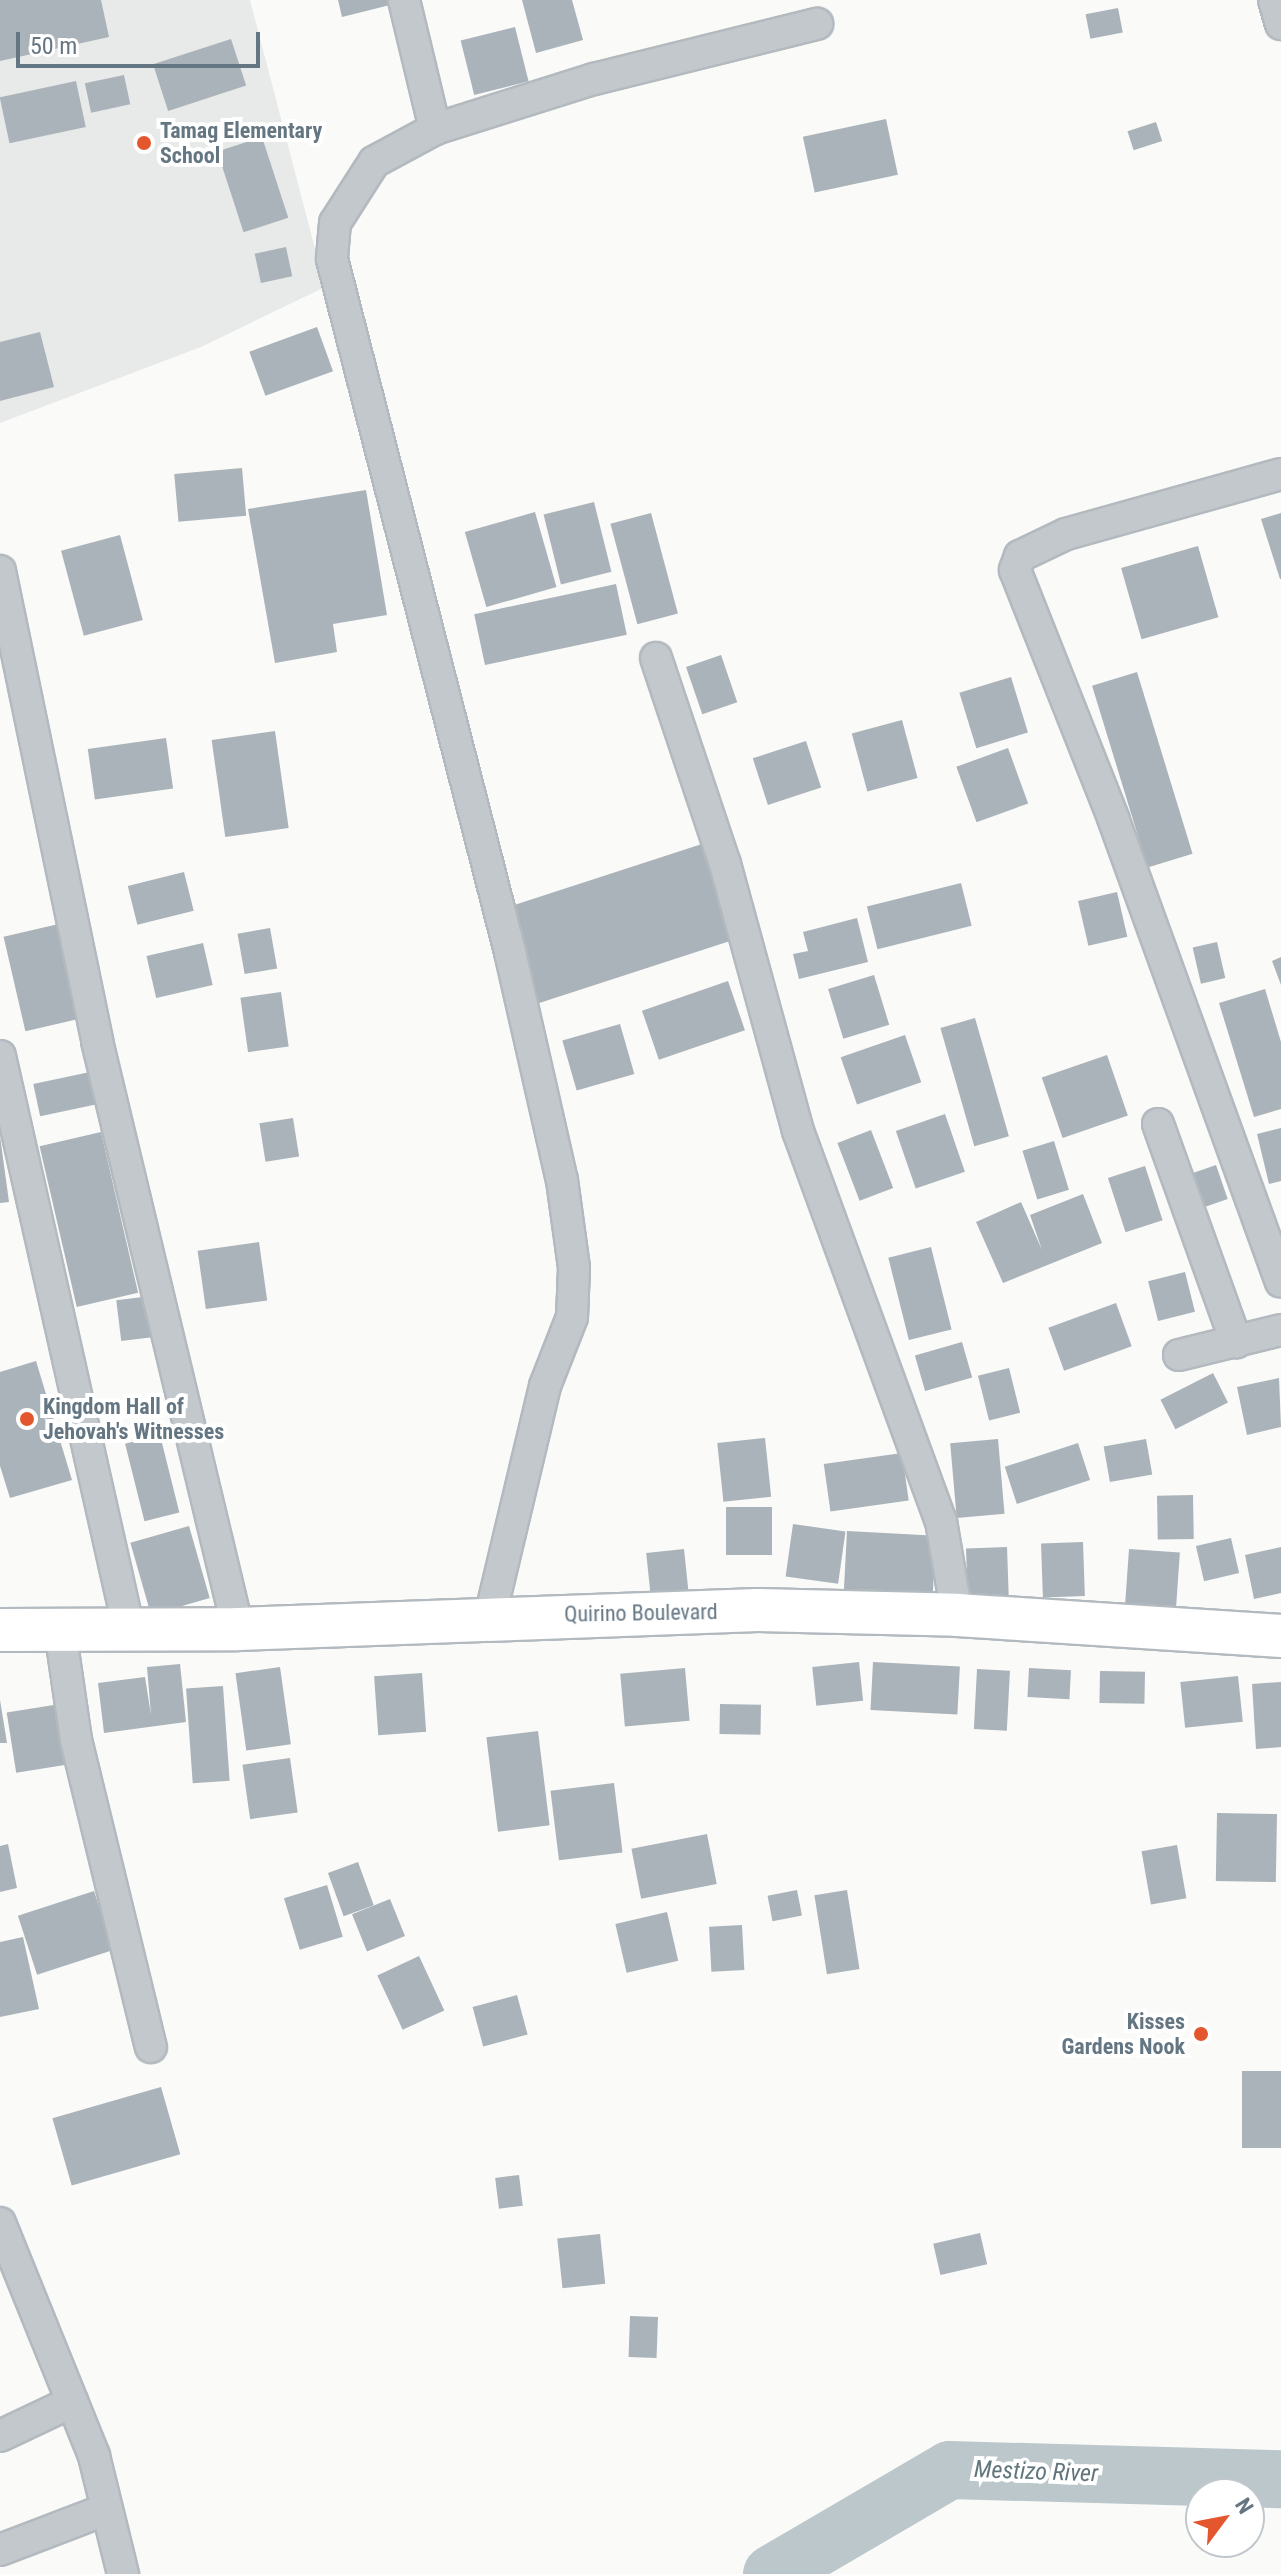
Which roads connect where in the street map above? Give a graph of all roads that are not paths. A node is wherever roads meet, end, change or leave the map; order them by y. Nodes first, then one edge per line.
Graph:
1 (404, 0) edge
2 (1274, 0) edge
3 (817, 24) dead end
4 (1281, 24) edge
5 (435, 129) junction
6 (1281, 474) edge
7 (0, 571) edge
8 (656, 658) dead end
9 (0, 1056) edge
10 (1158, 1124) dead end
11 (1281, 1281) edge
12 (1281, 1330) edge
13 (1236, 1342) junction
14 (1179, 1355) dead end
15 (957, 1615) junction
16 (490, 1617) junction
17 (238, 1629) junction
18 (0, 1630) edge
19 (60, 1630) junction
20 (129, 1630) junction
21 (1281, 1636) edge
22 (151, 2047) dead end
23 (0, 2223) edge
24 (72, 2402) junction
25 (0, 2436) edge
26 (105, 2510) junction
27 (0, 2550) edge
28 (123, 2574) edge

1 - 5 street
2 - 4 street
3 - 5 street
5 - 16 street
6 - 11 street
7 - 17 street
8 - 15 street
9 - 20 street
10 - 13 street
12 - 13 street
13 - 14 street
15 - 16 main road, Quirino Boulevard
15 - 21 main road, Quirino Boulevard
16 - 17 main road, Quirino Boulevard
17 - 20 main road, Quirino Boulevard
18 - 19 main road, Quirino Boulevard
19 - 20 main road, Quirino Boulevard
19 - 22 street
23 - 24 street
24 - 25 street
24 - 26 street
26 - 27 street
26 - 28 street

